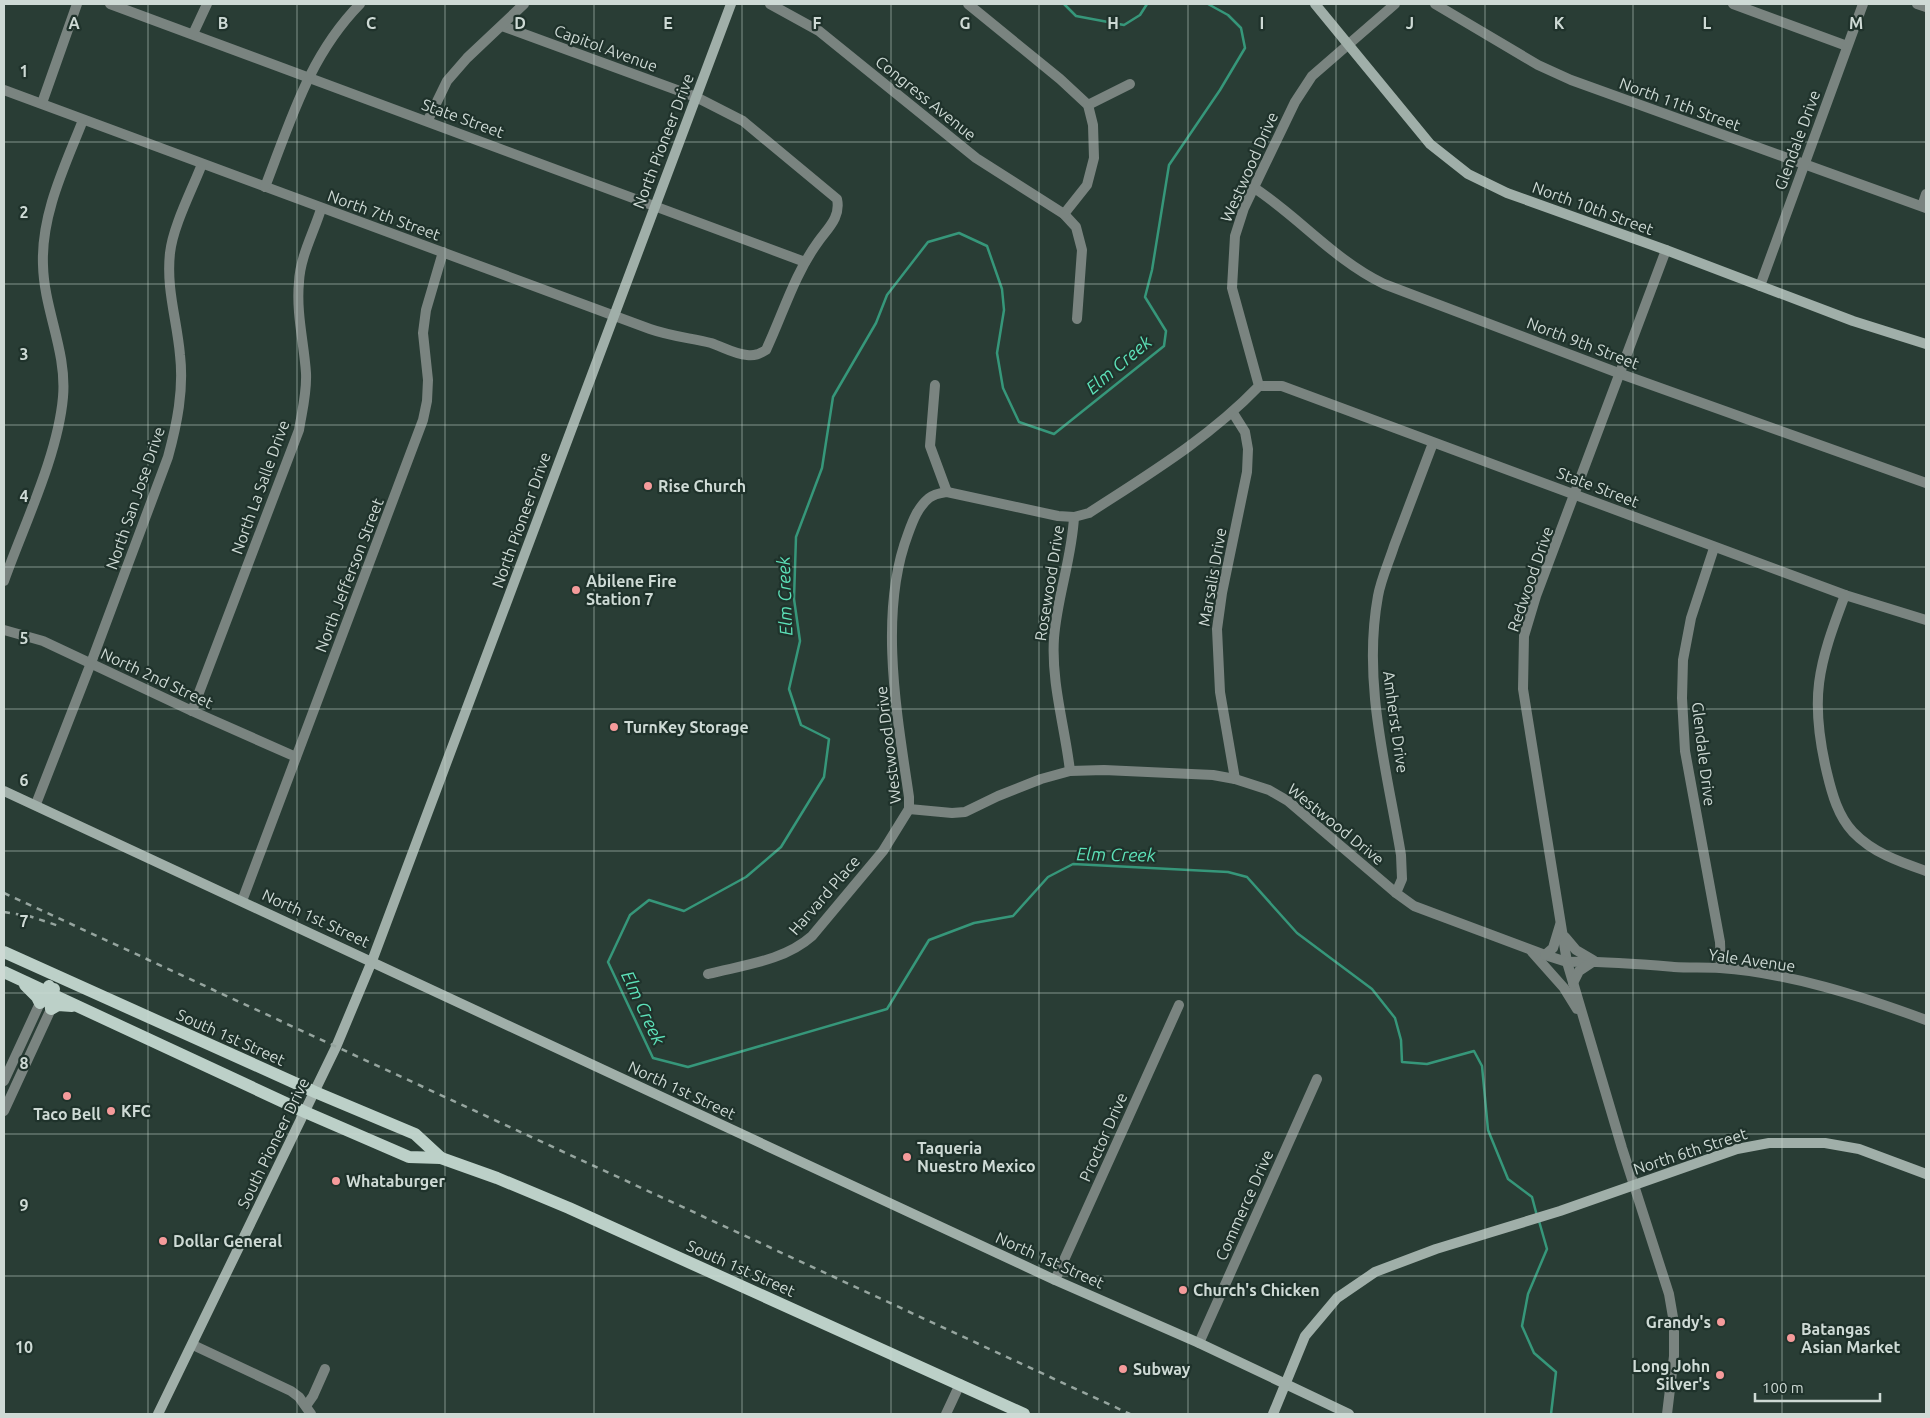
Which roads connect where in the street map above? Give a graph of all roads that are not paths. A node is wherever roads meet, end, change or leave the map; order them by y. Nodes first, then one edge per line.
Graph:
1 (77, 4) edge
2 (110, 4) edge
3 (207, 4) edge
4 (360, 4) edge
5 (524, 4) edge
6 (730, 4) edge
7 (770, 4) edge
8 (968, 4) edge
9 (1315, 4) edge
10 (1395, 4) edge
11 (1435, 4) edge
12 (1733, 4) edge
13 (1863, 4) edge
14 (1917, 4) edge
15 (1926, 7) edge
16 (502, 26) junction
17 (192, 34) junction
18 (1348, 45) junction
19 (1847, 46) junction
20 (307, 78) junction
21 (1130, 84) dead end
22 (4, 90) edge
23 (696, 97) junction
24 (42, 104) junction
25 (1088, 105) junction
26 (83, 120) junction
27 (428, 120) junction
28 (202, 164) junction
29 (1804, 164) junction
30 (265, 187) junction
31 (1253, 187) junction
32 (1926, 194) edge
33 (655, 205) junction
34 (1924, 207) edge
35 (321, 209) junction
36 (1064, 214) junction
37 (1666, 250) junction
38 (442, 252) junction
39 (805, 262) junction
40 (1760, 286) junction
41 (613, 317) junction
42 (1077, 319) dead end
43 (1926, 344) edge
44 (1621, 374) junction
45 (935, 385) dead end
46 (1260, 386) junction
47 (1233, 413) junction
48 (1433, 443) junction
49 (1926, 483) edge
50 (946, 492) junction
51 (1576, 494) junction
52 (1074, 517) junction
53 (1714, 548) junction
54 (4, 581) edge
55 (1845, 595) junction
56 (1926, 620) edge
57 (4, 630) edge
58 (91, 664) junction
59 (192, 711) junction
60 (296, 757) junction
61 (1070, 771) junction
62 (1234, 779) junction
63 (4, 790) edge
64 (36, 804) junction
65 (909, 809) junction
66 (1926, 871) edge
67 (1396, 893) junction
68 (242, 901) junction
69 (1562, 919) junction
70 (1564, 936) junction
71 (1528, 948) junction
72 (4, 952) edge
73 (1545, 955) junction
74 (372, 961) junction
75 (1594, 961) junction
76 (1568, 962) junction
77 (1721, 968) junction
78 (43, 970) junction
79 (9, 974) edge
80 (708, 974) dead end
81 (1573, 983) junction
82 (77, 986) junction
83 (50, 992) junction
84 (1179, 1005) dead end
85 (45, 1006) junction
86 (80, 1007) junction
87 (1926, 1020) edge
88 (1584, 1021) junction
89 (336, 1047) joint
90 (1317, 1079) dead end
91 (4, 1081) edge
92 (315, 1092) junction
93 (4, 1111) edge
94 (306, 1112) junction
95 (441, 1158) junction
96 (1926, 1174) edge
97 (1634, 1185) junction
98 (1055, 1280) junction
99 (1199, 1343) junction
100 (193, 1345) junction
101 (325, 1368) dead end
102 (960, 1384) junction
103 (1284, 1384) junction
104 (309, 1410) edge
105 (158, 1414) edge
106 (946, 1414) edge
107 (1024, 1414) edge
108 (1273, 1414) edge
109 (1350, 1414) edge
110 (1667, 1414) edge

1 - 24 street
2 - 17 street, State Street
3 - 17 street
4 - 20 street
5 - 16 street
6 - 23 main road, North Pioneer Drive
7 - 36 street, Congress Avenue
8 - 25 street
9 - 18 main road, North 10th Street
10 - 18 street, Westwood Drive
11 - 29 street, North 11th Street
12 - 19 street
13 - 19 street, Glendale Drive
14 - 15 street
16 - 23 street, Capitol Avenue
16 - 27 street
17 - 20 street, State Street
18 - 31 street, Westwood Drive
18 - 37 main road, North 10th Street
19 - 29 street, Glendale Drive
20 - 27 street, State Street
20 - 30 street
21 - 25 street
22 - 24 street, North 7th Street
23 - 33 main road, North Pioneer Drive
23 - 39 street, Capitol Avenue
24 - 26 street, North 7th Street
25 - 36 street
26 - 28 street, North 7th Street
26 - 54 street
27 - 33 street, State Street
28 - 30 street, North 7th Street
28 - 58 street, North San Jose Drive
29 - 34 street, North 11th Street
29 - 40 street, Glendale Drive
30 - 35 street, North 7th Street
31 - 44 street, North 9th Street
31 - 46 street, Westwood Drive
32 - 34 street
33 - 39 street, State Street
33 - 41 main road, North Pioneer Drive
35 - 38 street, North 7th Street
35 - 59 street, North La Salle Drive
36 - 42 street
37 - 40 main road, North 10th Street
37 - 44 street, Redwood Drive
38 - 41 street, North 7th Street
38 - 60 street, North Jefferson Street
39 - 41 street, North 7th Street
40 - 43 main road, North 10th Street
41 - 74 main road, North Pioneer Drive
44 - 49 street, North 9th Street
44 - 51 street, Redwood Drive
45 - 50 street
46 - 47 street
46 - 48 street, State Street
47 - 52 street
47 - 62 street, Marsalis Drive
48 - 51 street, State Street
48 - 67 street, Amherst Drive
50 - 52 street
50 - 65 street, Westwood Drive
51 - 53 street, State Street
51 - 69 street, Redwood Drive
52 - 61 street, Rosewood Drive
53 - 55 street, State Street
53 - 77 street, Glendale Drive
55 - 56 street, State Street
55 - 66 street
57 - 58 street, North 2nd Street
58 - 59 street, North 2nd Street
58 - 64 street, North San Jose Drive
59 - 60 street, North 2nd Street
60 - 68 street, North Jefferson Street
61 - 62 street, Westwood Drive
61 - 65 street, Westwood Drive
62 - 67 street, Westwood Drive
63 - 64 main road, North 1st Street
64 - 68 main road, North 1st Street
65 - 80 street, Harvard Place
67 - 71 street, Westwood Drive
68 - 74 main road, North 1st Street
69 - 70 street, Redwood Drive
69 - 73 street
70 - 75 street
70 - 76 street, Redwood Drive
71 - 73 street, Westwood Drive
71 - 88 street
72 - 78 main road, South 1st Street
73 - 76 street, Westwood Drive
74 - 89 main road, North Pioneer Drive
74 - 98 main road, North 1st Street
75 - 76 street, Yale Avenue
75 - 77 street, Yale Avenue
75 - 81 street
76 - 81 street
77 - 87 street, Yale Avenue
78 - 82 main road, South 1st Street
78 - 83 main road
79 - 83 main road, South 1st Street
79 - 85 main road
81 - 88 street
82 - 83 main road
82 - 92 main road, South 1st Street
83 - 85 main road
83 - 86 main road, South 1st Street
84 - 98 street, Proctor Drive
85 - 86 main road
85 - 91 street
85 - 93 street
86 - 94 main road, South 1st Street
88 - 97 street
89 - 92 main road, South Pioneer Drive
90 - 99 street, Commerce Drive
92 - 94 main road, South Pioneer Drive
92 - 95 main road, South 1st Street
94 - 95 main road, South 1st Street
94 - 100 main road, South Pioneer Drive
95 - 102 main road, South 1st Street
96 - 97 main road, North 6th Street
97 - 103 main road, North 6th Street
97 - 110 street
98 - 99 main road, North 1st Street
99 - 103 main road, North 1st Street
100 - 104 street
100 - 105 main road, South Pioneer Drive
101 - 104 street
102 - 106 street
102 - 107 main road, South 1st Street
103 - 108 main road, North 6th Street
103 - 109 main road, North 1st Street

